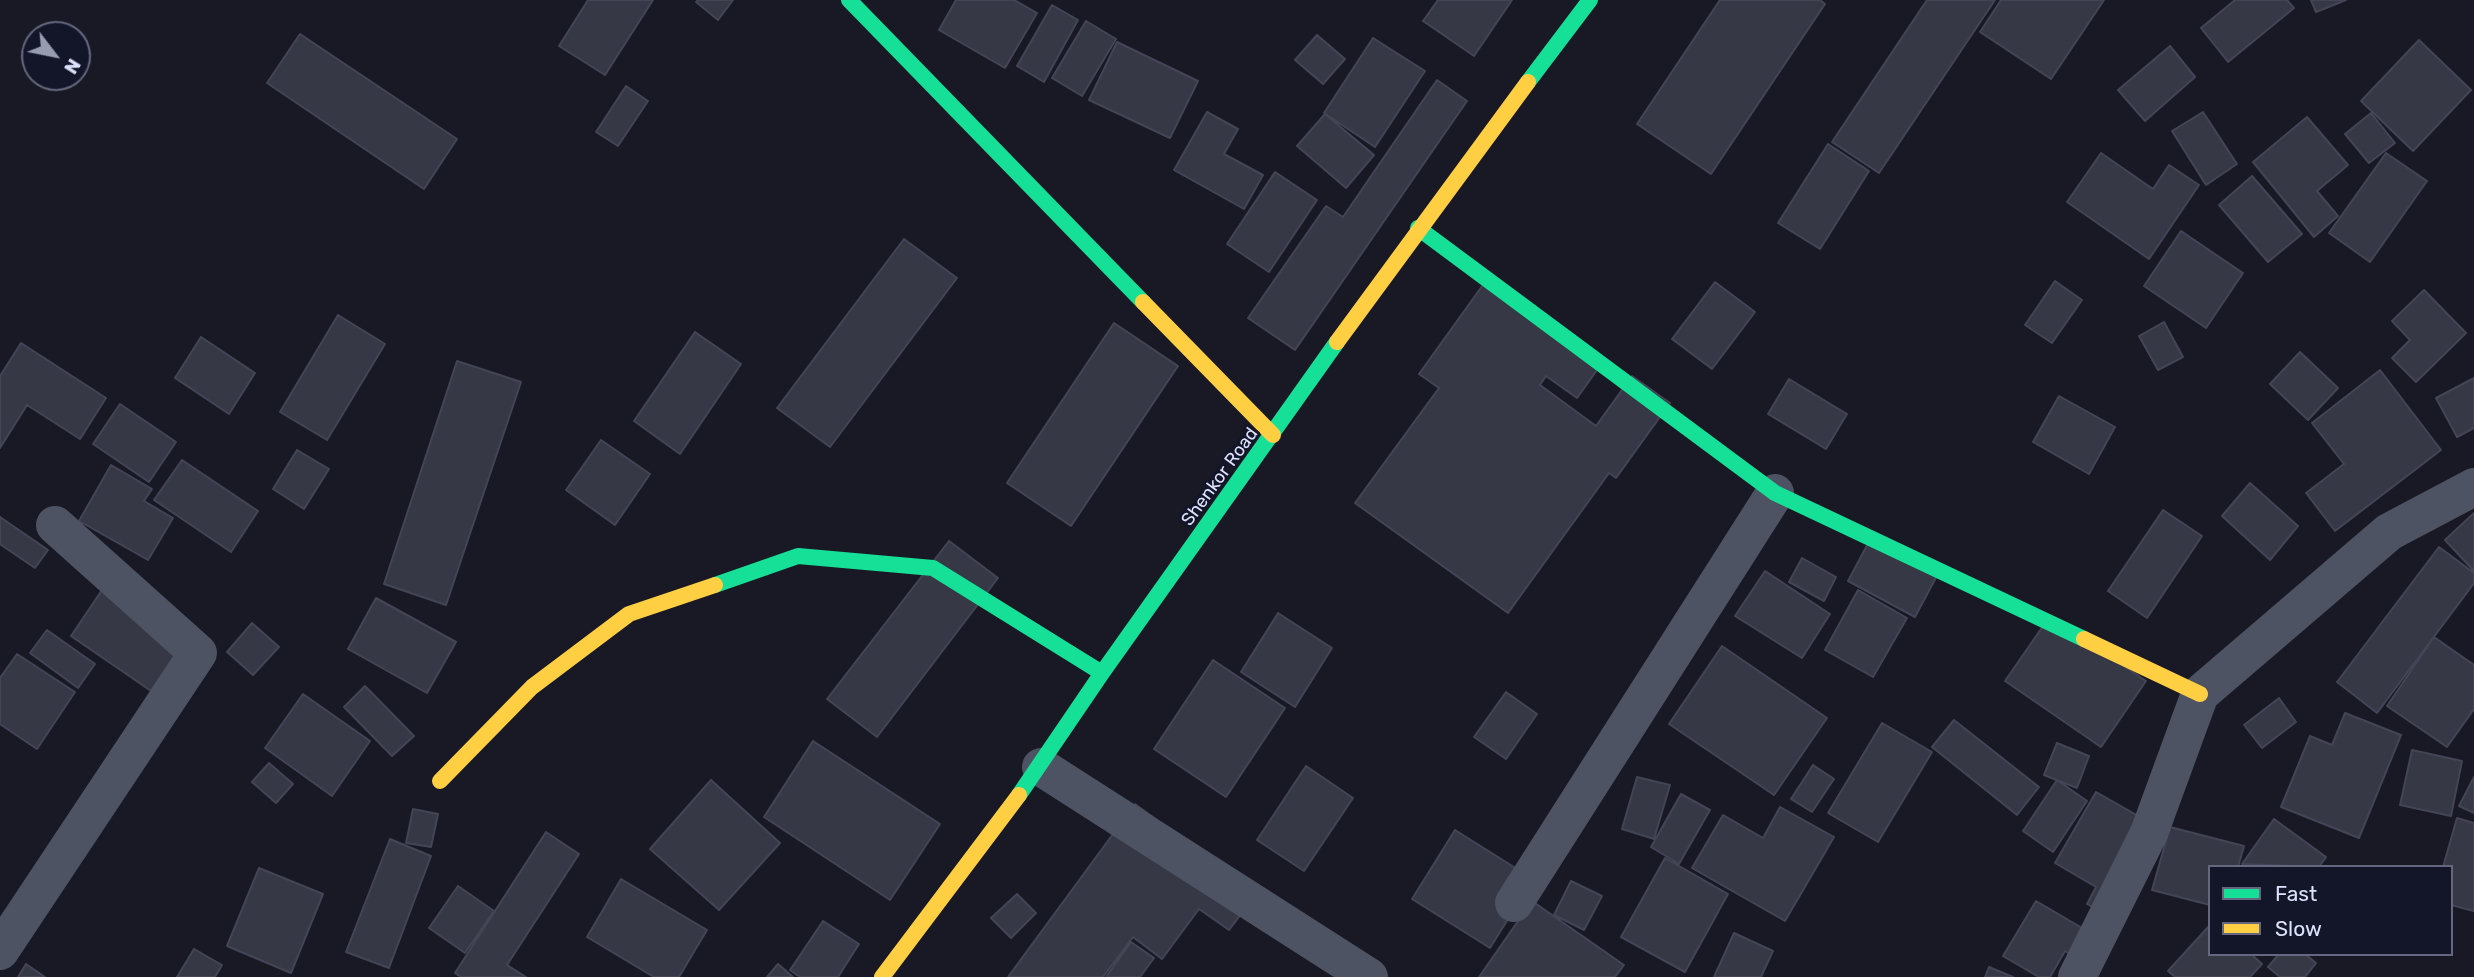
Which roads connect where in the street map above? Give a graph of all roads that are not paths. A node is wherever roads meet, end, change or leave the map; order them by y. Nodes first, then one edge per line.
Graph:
1 (849, 0) edge
2 (1590, 0) edge
3 (1418, 229) junction
4 (1273, 435) junction
5 (2474, 486) edge
6 (1776, 493) junction
7 (55, 525) dead end
8 (1102, 673) junction
9 (2200, 694) junction
10 (1041, 767) junction
11 (440, 780) dead end
12 (1514, 903) dead end
13 (0, 951) edge
14 (882, 977) edge
15 (1369, 977) edge
16 (2077, 977) edge

1 - 4 street
2 - 3 street, Shenkor Road
3 - 4 street, Shenkor Road
3 - 6 street
4 - 8 street, Shenkor Road
5 - 9 street
6 - 9 street
6 - 12 street
7 - 13 street
8 - 10 street, Shenkor Road
8 - 11 street
9 - 16 street
10 - 14 street, Shenkor Road
10 - 15 street

